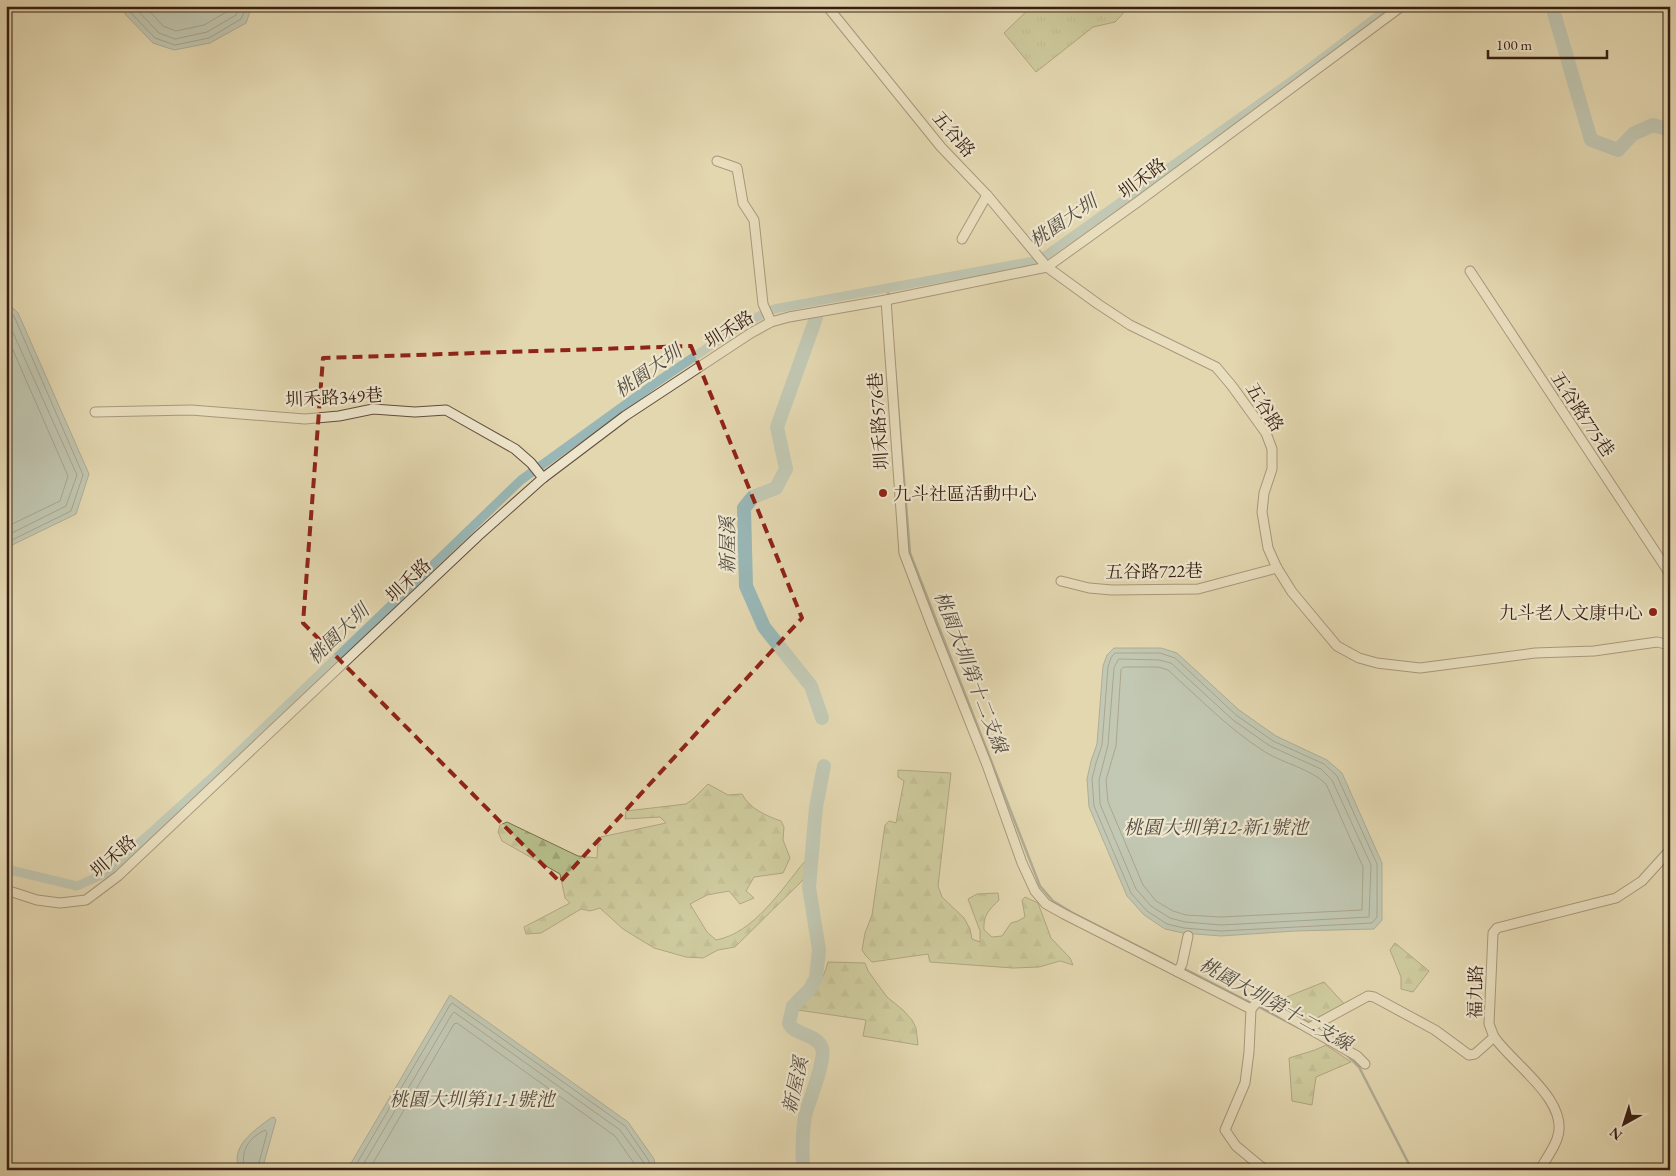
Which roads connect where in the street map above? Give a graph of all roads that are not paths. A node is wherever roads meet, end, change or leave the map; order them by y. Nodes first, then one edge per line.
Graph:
1 (827, 6) edge
2 (1402, 6) edge
3 (717, 161) dead end
4 (987, 194) junction
5 (962, 239) dead end
6 (1044, 263) junction
7 (1470, 271) dead end
8 (886, 300) junction
9 (770, 320) junction
10 (95, 412) dead end
11 (542, 476) junction
12 (1276, 568) junction
13 (1670, 574) edge
14 (1061, 581) dead end
15 (1670, 646) edge
16 (1670, 850) edge
17 (6, 890) edge
18 (1188, 936) dead end
19 (1178, 972) junction
20 (1251, 1009) junction
21 (1309, 1028) junction
22 (1494, 1037) junction
23 (1365, 1064) dead end
24 (1265, 1170) edge
25 (1540, 1170) edge

1 - 4 street, 五谷路
2 - 6 street, 圳禾路
3 - 9 street
4 - 5 street
4 - 6 street, 五谷路
6 - 8 street, 圳禾路
6 - 12 street, 五谷路
7 - 13 street, 五谷路775巷
8 - 9 street, 圳禾路
8 - 19 street, 圳禾路576巷
9 - 11 street, 圳禾路
10 - 11 street, 圳禾路349巷
11 - 17 street, 圳禾路
12 - 14 street, 五谷路722巷
12 - 15 street, 五谷路
16 - 22 street, 福九路
18 - 19 street
19 - 20 street, 圳禾路576巷
20 - 21 street
20 - 24 street
21 - 22 street, 福九路
21 - 23 street
22 - 25 street

